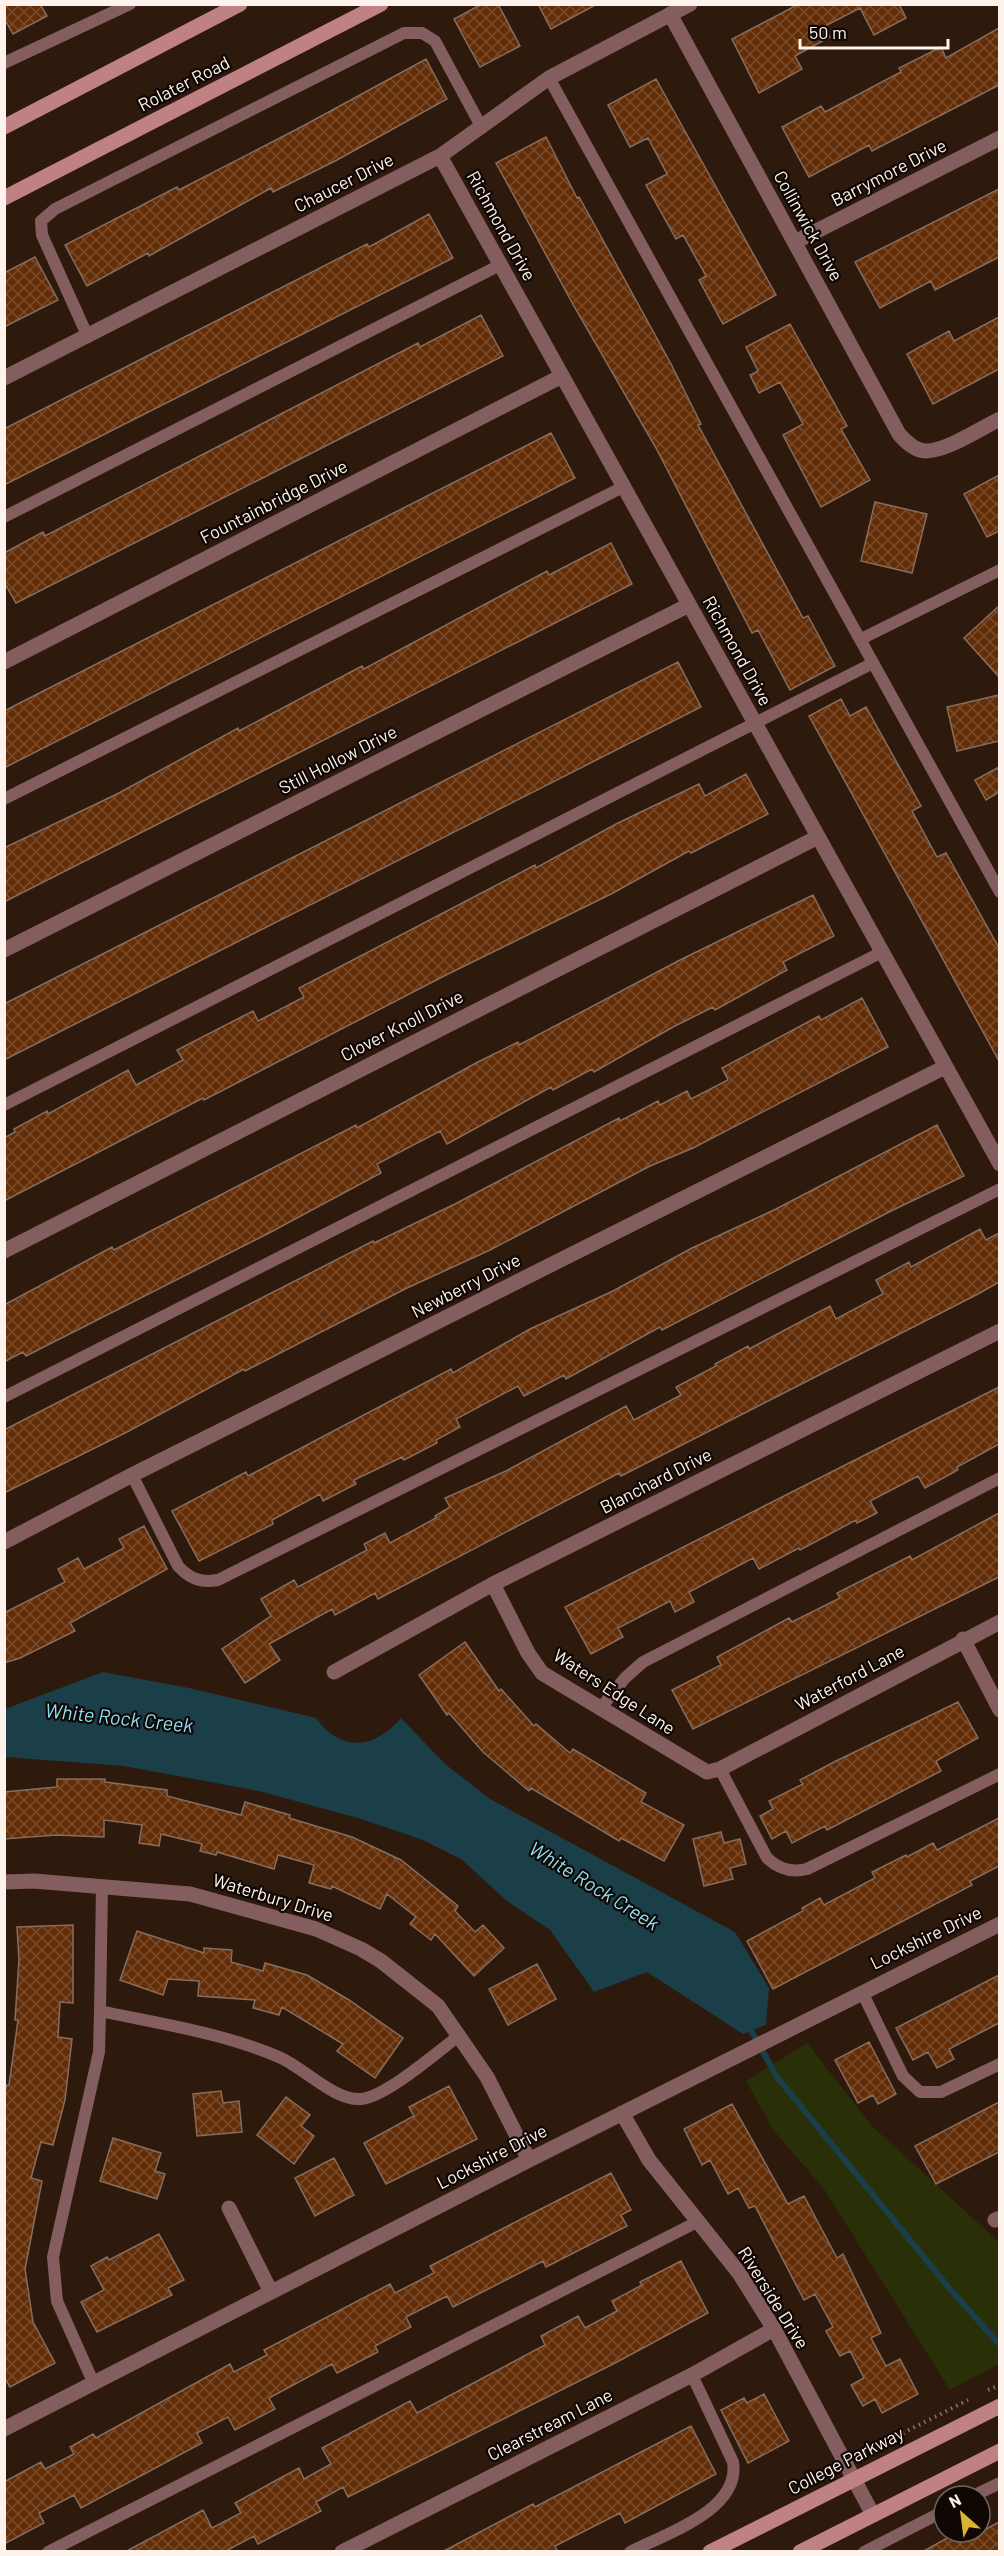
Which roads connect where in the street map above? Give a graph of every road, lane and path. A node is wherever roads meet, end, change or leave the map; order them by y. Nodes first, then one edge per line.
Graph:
1 (130, 4) edge
2 (240, 4) edge
3 (381, 4) edge
4 (690, 4) edge
5 (670, 14) junction
6 (4, 63) edge
7 (549, 78) junction
8 (4, 127) edge
9 (482, 128) junction
10 (999, 138) edge
11 (440, 156) junction
12 (4, 198) edge
13 (795, 242) junction
14 (500, 265) junction
15 (88, 337) junction
16 (562, 376) junction
17 (4, 378) edge
18 (999, 419) edge
19 (623, 487) junction
20 (4, 517) edge
21 (999, 570) edge
22 (689, 605) junction
23 (861, 639) junction
24 (4, 662) edge
25 (873, 663) junction
26 (755, 723) junction
27 (4, 799) edge
28 (818, 837) junction
29 (999, 892) edge
30 (4, 950) edge
31 (882, 952) junction
32 (945, 1067) junction
33 (4, 1105) edge
34 (999, 1164) edge
35 (999, 1189) edge
36 (4, 1251) edge
37 (999, 1331) edge
38 (4, 1397) edge
39 (132, 1475) junction
40 (999, 1478) edge
41 (4, 1542) edge
42 (493, 1584) junction
43 (999, 1622) edge
44 (963, 1640) junction
45 (334, 1672) dead end
46 (600, 1709) junction
47 (999, 1710) edge
48 (720, 1769) junction
49 (999, 1774) edge
50 (4, 1882) edge
51 (102, 1887) junction
52 (999, 1923) edge
53 (862, 1992) junction
54 (100, 2011) junction
55 (460, 2036) junction
56 (999, 2064) edge
57 (622, 2113) junction
58 (529, 2160) junction
59 (229, 2208) dead end
60 (697, 2222) junction
61 (271, 2292) junction
62 (774, 2330) junction
63 (692, 2375) junction
64 (94, 2384) junction
65 (999, 2406) edge
66 (4, 2429) edge
67 (999, 2451) edge
68 (853, 2479) junction
69 (873, 2515) junction
70 (932, 2517) edge
71 (48, 2552) edge
72 (342, 2552) edge
73 (630, 2552) edge
74 (710, 2552) edge
75 (800, 2552) edge
76 (864, 2552) edge

1 - 6 lane
2 - 8 main road
3 - 12 main road, Rolater Road
4 - 5 street, Chaucer Drive
5 - 7 street, Chaucer Drive
5 - 13 street, Collinwick Drive
7 - 9 street, Chaucer Drive
7 - 23 lane
9 - 11 street, Chaucer Drive
9 - 15 lane
10 - 13 street, Barrymore Drive
11 - 14 street, Richmond Drive
11 - 15 street, Chaucer Drive
13 - 18 street, Collinwick Drive
14 - 16 street, Richmond Drive
14 - 20 lane
15 - 17 street, Chaucer Drive
16 - 19 street, Richmond Drive
16 - 24 street, Fountainbridge Drive
19 - 22 street, Richmond Drive
19 - 27 lane
21 - 23 lane
22 - 26 street, Richmond Drive
22 - 30 street, Still Hollow Drive
23 - 25 lane
25 - 26 lane
25 - 29 lane
26 - 28 street, Richmond Drive
26 - 33 lane
28 - 31 street, Richmond Drive
28 - 36 street, Clover Knoll Drive
31 - 32 street, Richmond Drive
31 - 38 lane
32 - 34 street, Richmond Drive
32 - 39 street, Newberry Drive
35 - 39 lane
37 - 42 street, Blanchard Drive
39 - 41 street, Newberry Drive
40 - 46 lane
42 - 45 street, Blanchard Drive
42 - 46 street, Waters Edge Lane
43 - 44 street, Waterford Lane
44 - 47 street
44 - 48 street, Waterford Lane
46 - 48 street, Waters Edge Lane
48 - 49 lane
50 - 51 street, Waterbury Drive
51 - 54 lane
51 - 55 street, Waterbury Drive
52 - 53 street, Lockshire Drive
53 - 56 lane
53 - 57 street, Lockshire Drive
54 - 55 lane
54 - 64 lane
55 - 58 street, Waterbury Drive
57 - 58 street, Lockshire Drive
57 - 60 street, Riverside Drive
58 - 61 street, Lockshire Drive
59 - 61 street
60 - 62 street, Riverside Drive
60 - 71 lane
61 - 64 street, Lockshire Drive
62 - 63 street, Clearstream Lane
62 - 68 street, Riverside Drive
63 - 72 street, Clearstream Lane
63 - 73 lane
64 - 66 street, Lockshire Drive
65 - 68 main road, College Parkway
67 - 69 main road
68 - 69 street, Riverside Drive
68 - 74 main road, College Parkway
69 - 75 main road
70 - 76 lane

